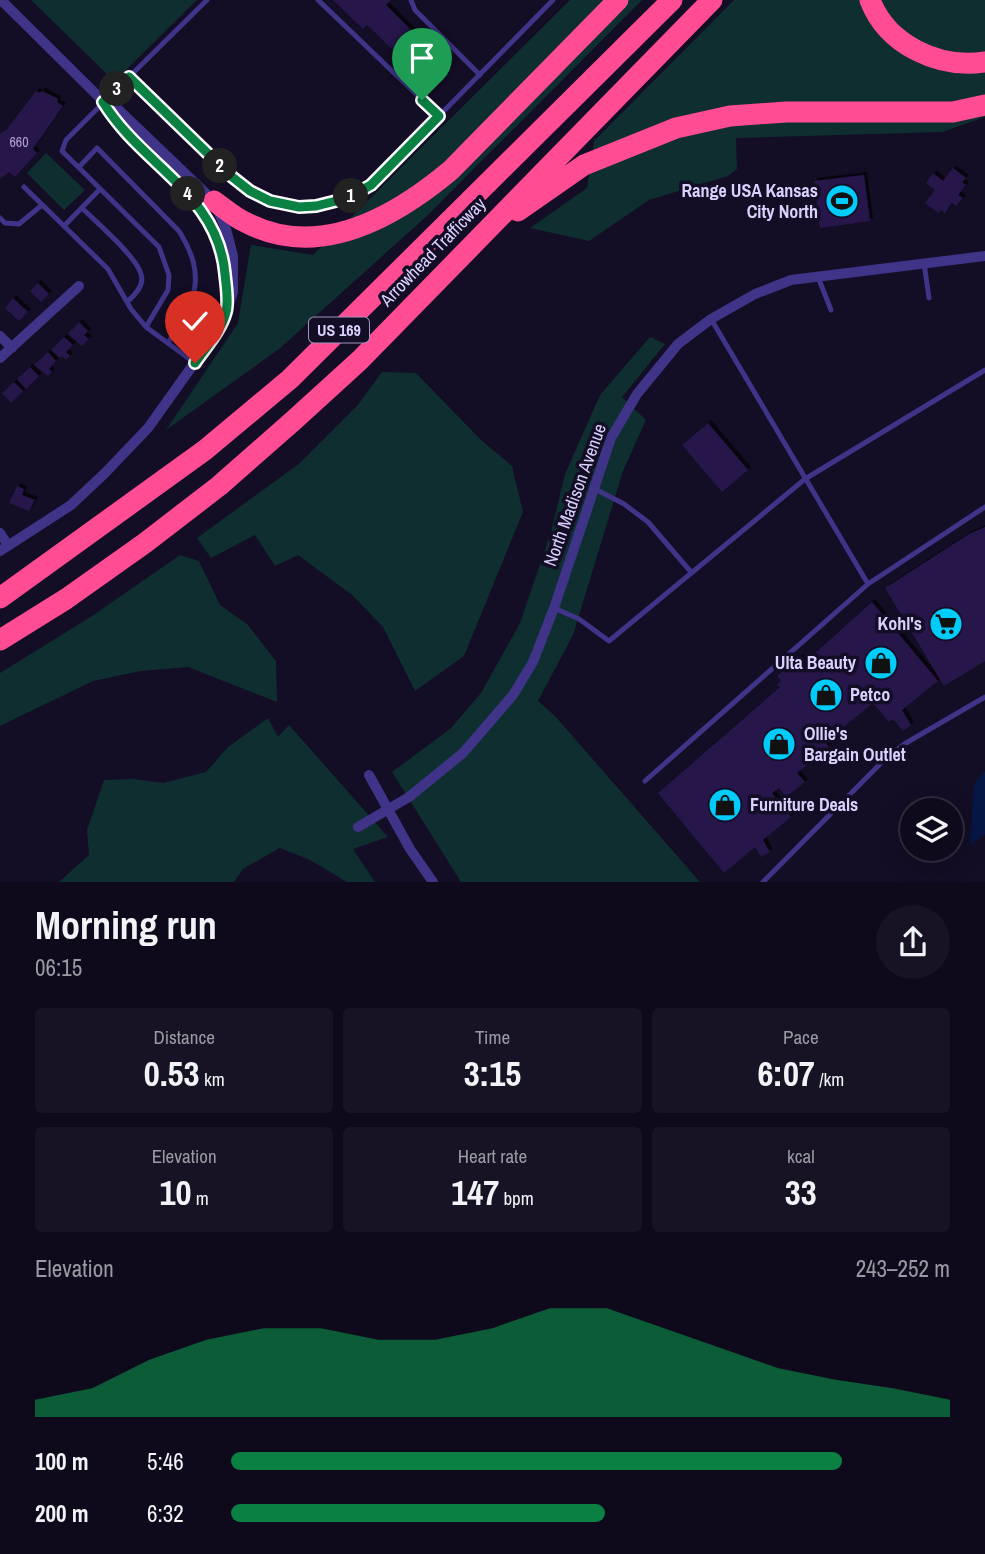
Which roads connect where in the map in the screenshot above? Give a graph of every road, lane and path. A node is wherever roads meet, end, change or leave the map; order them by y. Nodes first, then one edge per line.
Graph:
1 (1, 0) edge
2 (207, 0) edge
3 (318, 0) edge
4 (411, 0) edge
5 (554, 0) edge
6 (618, 0) edge
7 (664, 0) edge
8 (672, 0) edge
9 (712, 0) edge
10 (870, 0) edge
11 (643, 29) junction
12 (985, 62) edge
13 (480, 75) junction
14 (129, 77) junction
15 (103, 102) junction
16 (985, 105) edge
17 (439, 116) junction
18 (79, 167) junction
19 (23, 187) dead end
20 (100, 189) junction
21 (42, 205) junction
22 (208, 205) junction
23 (82, 208) junction
24 (0, 218) edge
25 (64, 226) junction
26 (477, 241) junction
27 (985, 256) edge
28 (923, 262) junction
29 (818, 276) junction
30 (79, 286) dead end
31 (929, 298) dead end
32 (127, 302) junction
33 (831, 310) dead end
34 (711, 319) junction
35 (146, 327) junction
36 (0, 336) edge
37 (169, 343) junction
38 (12, 348) junction
39 (0, 358) edge
40 (195, 363) junction
41 (985, 370) edge
42 (805, 480) junction
43 (595, 489) junction
44 (985, 507) edge
45 (0, 533) edge
46 (4, 548) edge
47 (691, 572) junction
48 (868, 584) junction
49 (0, 597) edge
50 (554, 608) junction
51 (0, 640) edge
52 (985, 697) edge
53 (369, 775) dead end
54 (645, 781) dead end
55 (387, 810) junction
56 (358, 827) dead end
57 (433, 882) edge
58 (763, 882) edge

1 - 15 street
2 - 14 lane
3 - 17 lane
4 - 13 lane
5 - 13 lane
6 - 22 highway
7 - 11 highway
8 - 11 highway, Arrowhead Trafficway / US 169
9 - 26 highway, Arrowhead Trafficway / US 169
10 - 12 highway
11 - 49 highway, Arrowhead Trafficway / US 169
13 - 17 lane
14 - 15 lane
14 - 17 lane
15 - 18 lane
15 - 22 street
16 - 26 highway
18 - 20 lane
18 - 37 lane
19 - 21 lane
20 - 23 lane
20 - 35 lane
21 - 24 lane
21 - 25 lane
22 - 40 street
23 - 25 lane
23 - 32 lane
25 - 32 lane
26 - 51 highway, Arrowhead Trafficway / US 169
27 - 28 street, North Madison Avenue
28 - 29 street, North Madison Avenue
28 - 31 lane
29 - 33 lane
29 - 34 street, North Madison Avenue
30 - 38 street
32 - 35 lane
34 - 42 lane
34 - 43 street, North Madison Avenue
35 - 37 lane
36 - 38 street
37 - 40 lane
38 - 39 street
40 - 46 street
41 - 42 lane
42 - 47 lane
42 - 48 lane
43 - 47 lane
43 - 50 street, North Madison Avenue
44 - 48 lane
45 - 46 street
47 - 50 lane
48 - 54 lane
50 - 55 street, North Madison Avenue
52 - 58 lane
53 - 55 street
55 - 56 street, North Madison Avenue
55 - 57 street

